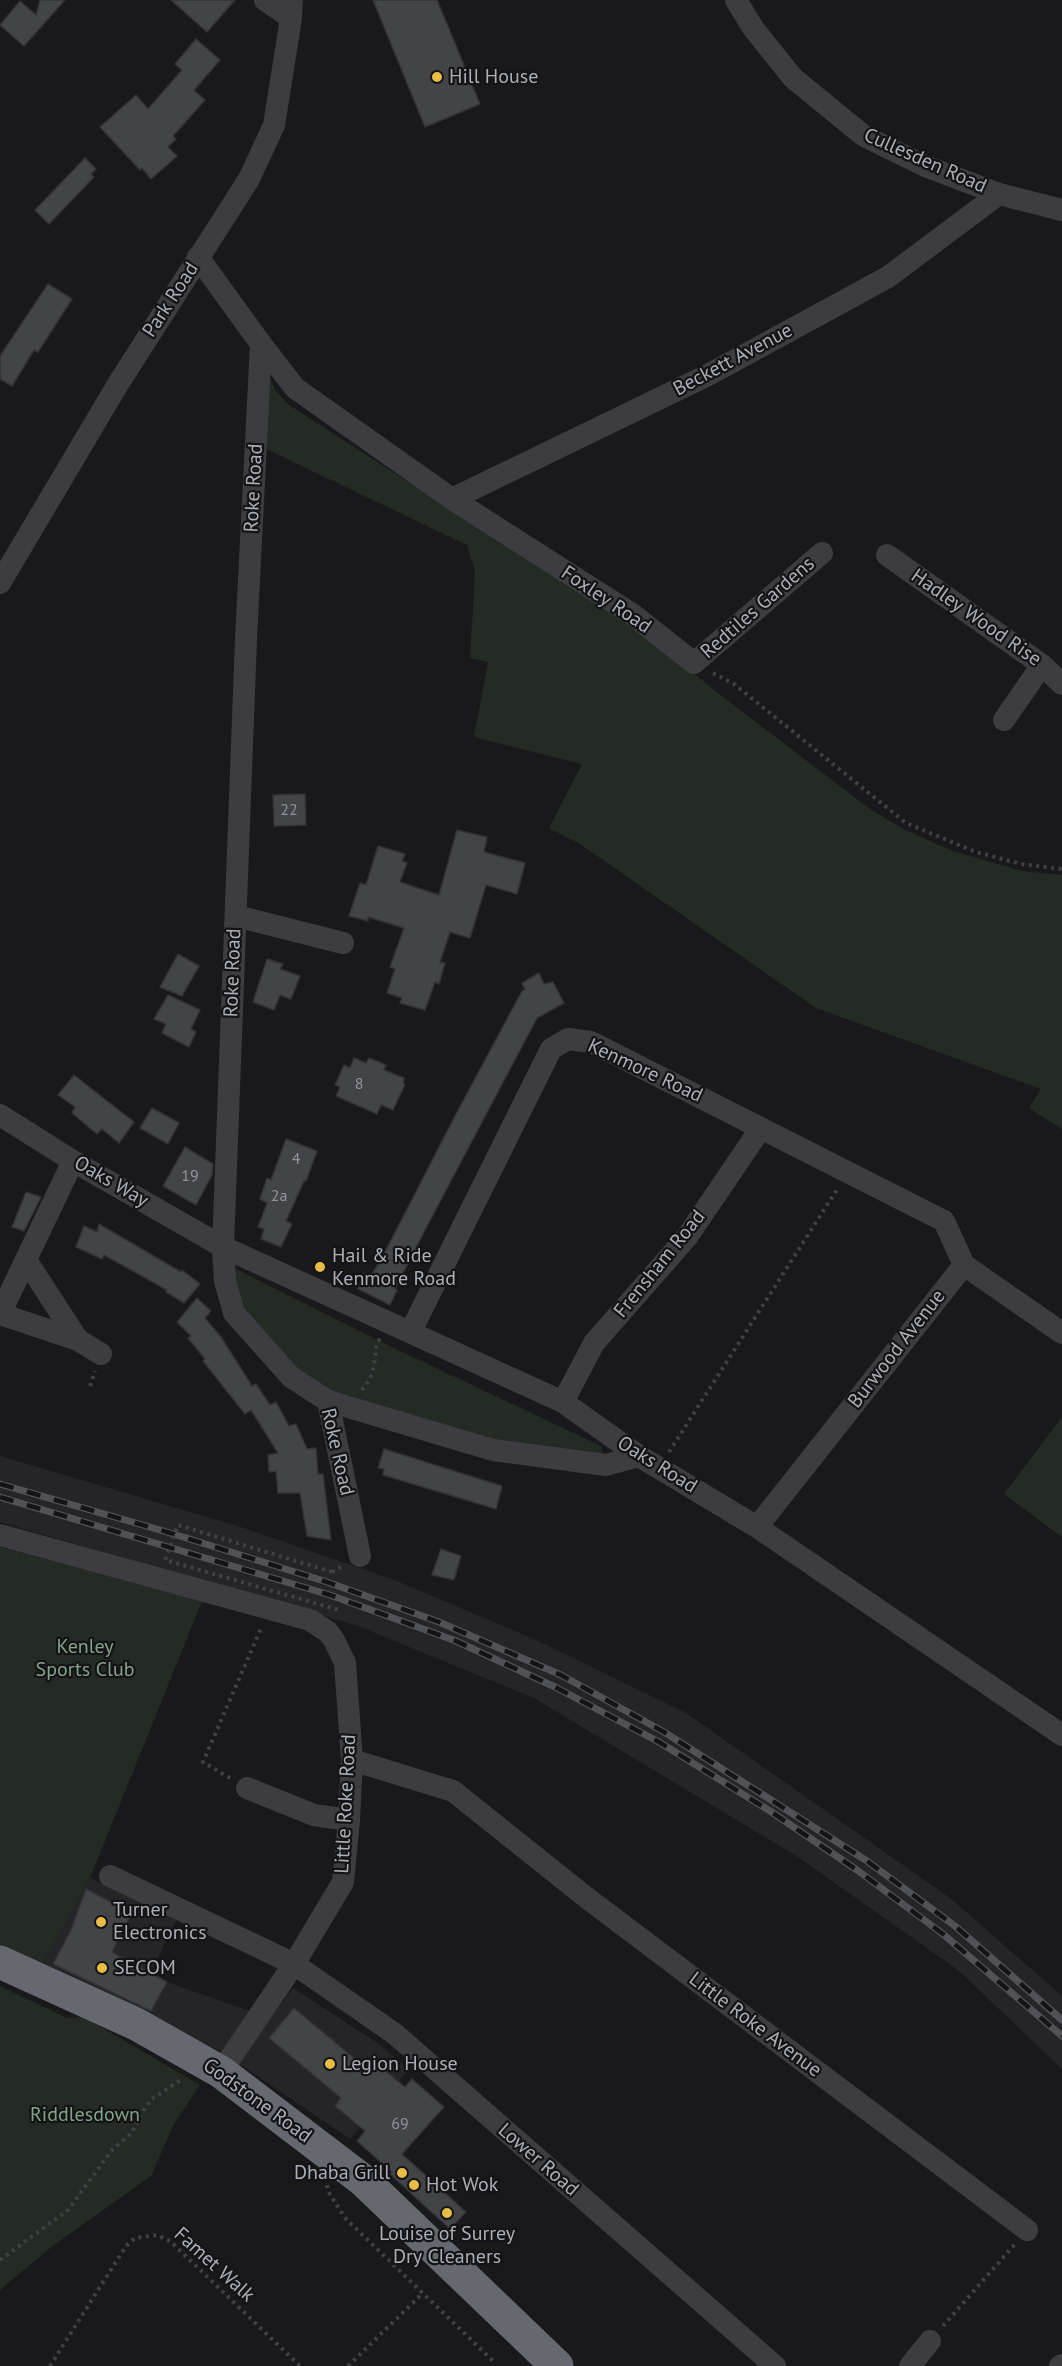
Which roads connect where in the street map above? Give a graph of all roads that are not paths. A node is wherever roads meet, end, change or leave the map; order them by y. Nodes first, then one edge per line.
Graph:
1 (264, 0) edge
2 (736, 0) edge
3 (291, 9) edge
4 (999, 194) junction
5 (1062, 210) edge
6 (198, 257) junction
7 (261, 344) junction
8 (452, 499) junction
9 (822, 553) dead end
10 (887, 555) dead end
11 (0, 583) edge
12 (694, 663) joint
13 (1042, 665) junction
14 (1062, 684) edge
15 (1004, 720) dead end
16 (236, 916) junction
17 (343, 943) dead end
18 (0, 1115) edge
19 (761, 1128) junction
20 (73, 1161) junction
21 (223, 1247) junction
22 (26, 1260) junction
23 (964, 1265) junction
24 (0, 1314) edge
25 (411, 1331) junction
26 (1062, 1333) edge
27 (78, 1340) junction
28 (101, 1353) dead end
29 (328, 1401) junction
30 (562, 1402) junction
31 (639, 1456) junction
32 (757, 1527) junction
33 (0, 1535) edge
34 (360, 1556) dead end
35 (1062, 1735) edge
36 (352, 1760) junction
37 (247, 1788) road end
38 (349, 1820) junction
39 (110, 1876) dead end
40 (0, 1962) edge
41 (294, 1964) junction
42 (215, 2069) junction
43 (1027, 2230) road end
44 (930, 2341) road end
45 (556, 2366) edge
46 (775, 2366) edge
47 (910, 2366) edge

1 - 3 street
2 - 4 street, Cullesden Road
3 - 6 street, Park Road
4 - 5 street, Cullesden Road
4 - 8 street, Beckett Avenue
6 - 7 street, Foxley Road
6 - 11 street, Park Road
7 - 8 street, Foxley Road
7 - 16 street, Roke Road
8 - 12 street, Foxley Road
9 - 12 street, Redtiles Gardens
10 - 13 street, Hadley Wood Rise
13 - 14 street, Hadley Wood Rise
13 - 15 street
16 - 17 street
16 - 21 street, Roke Road
18 - 20 street, Oaks Way
19 - 23 street, Kenmore Road
19 - 25 street, Kenmore Road
19 - 30 street, Frensham Road
20 - 21 street, Oaks Way
20 - 22 street
21 - 25 street, Oaks Road
21 - 29 street, Roke Road
22 - 24 street
22 - 27 street
23 - 26 street
23 - 32 street, Burwood Avenue
24 - 27 street
25 - 30 street, Oaks Road
27 - 28 street
29 - 31 street
29 - 34 street, Roke Road
30 - 31 street, Oaks Road
31 - 32 street, Oaks Road
32 - 35 street, Oaks Road
33 - 36 street, Little Roke Road
36 - 38 street, Little Roke Road
36 - 43 street, Little Roke Avenue
37 - 38 street
38 - 41 street, Little Roke Road
39 - 41 street, Lower Road
40 - 42 highway, Godstone Road
41 - 42 street, Little Roke Road
41 - 46 street, Lower Road
42 - 45 highway, Godstone Road
44 - 47 street

